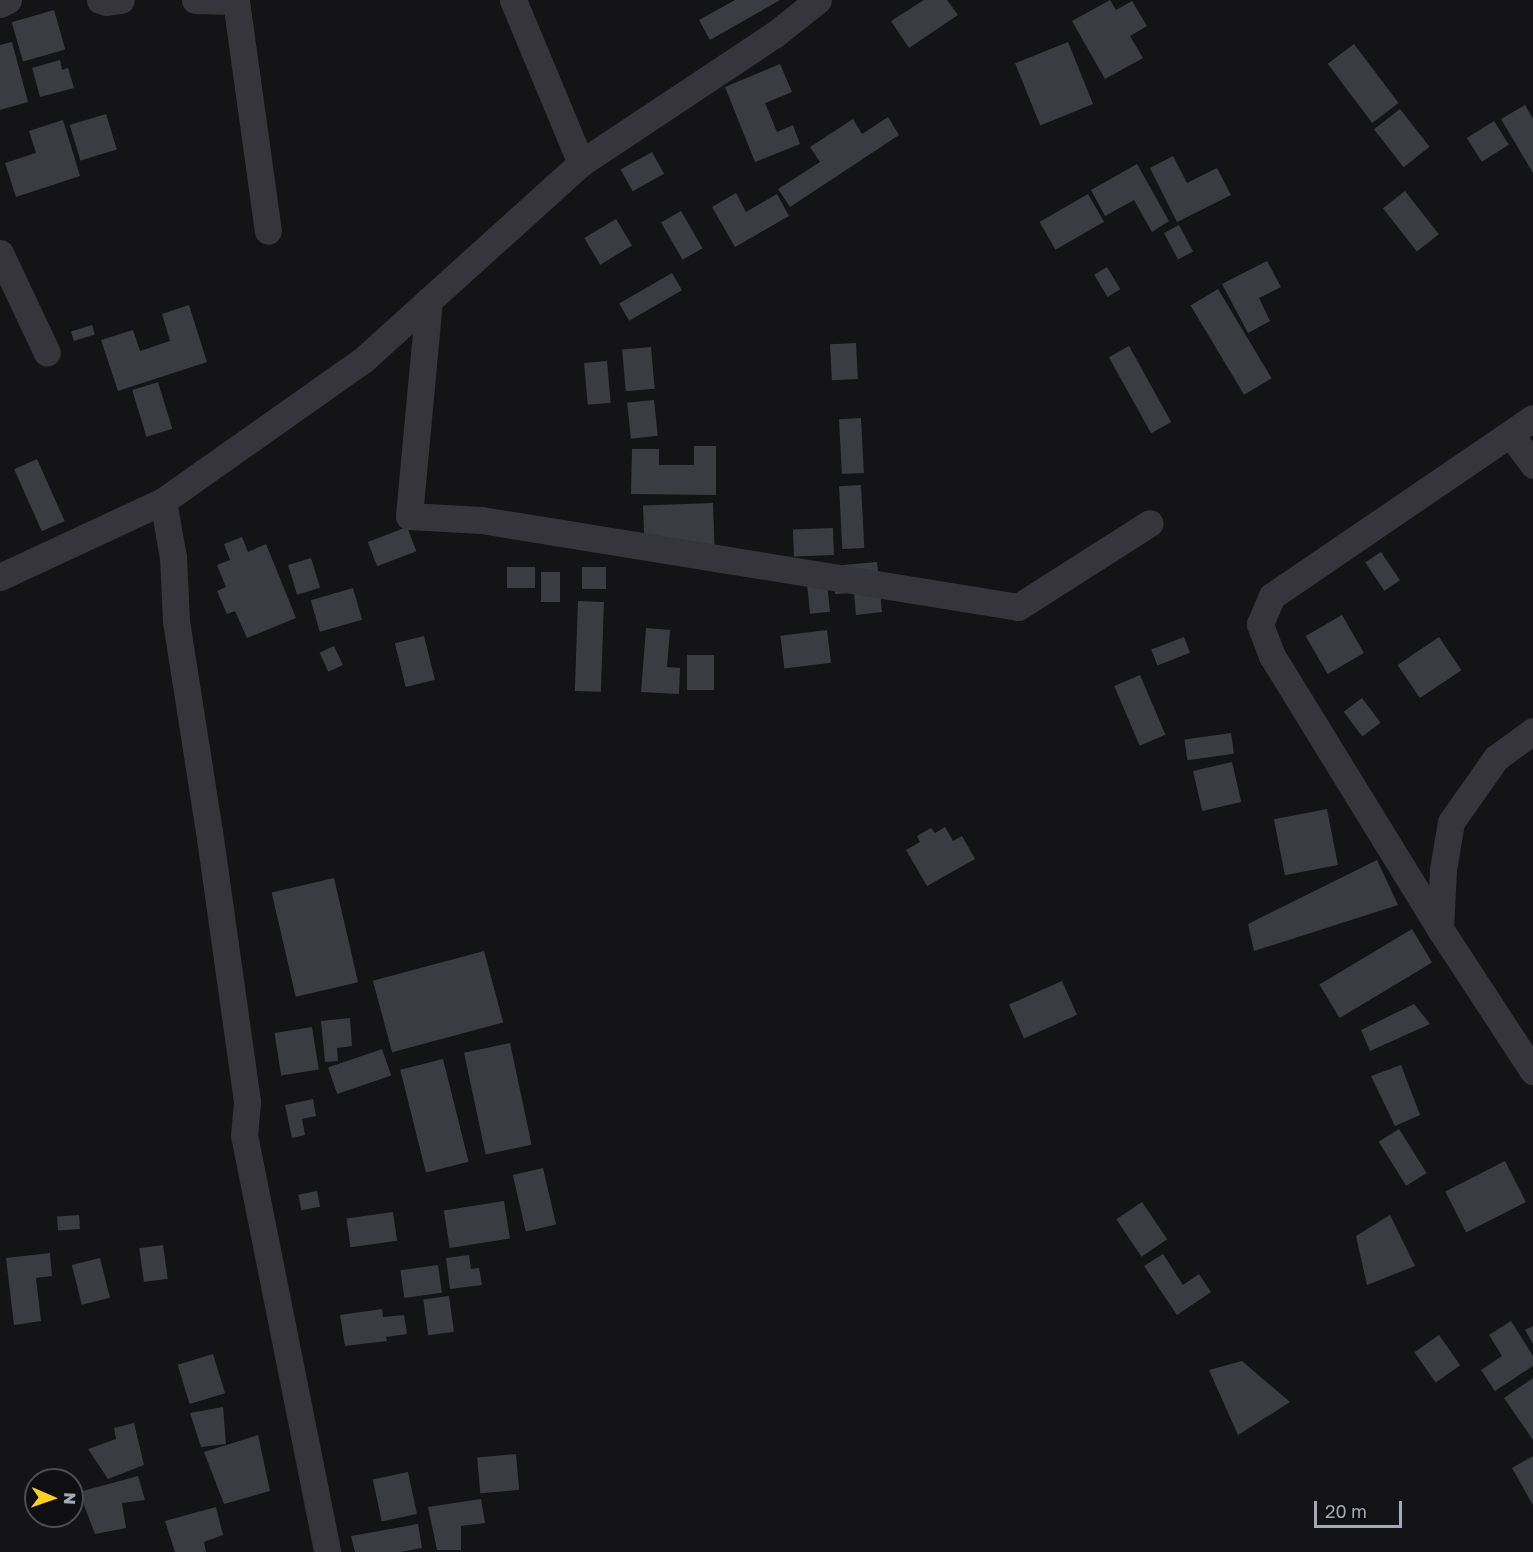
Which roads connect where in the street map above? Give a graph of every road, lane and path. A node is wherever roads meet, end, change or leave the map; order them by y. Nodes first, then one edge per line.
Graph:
1 (8, 0) edge
2 (100, 0) edge
3 (121, 0) edge
4 (195, 0) edge
5 (513, 0) edge
6 (818, 0) edge
7 (236, 1) edge
8 (0, 4) edge
9 (582, 163) junction
10 (268, 231) dead end
11 (0, 253) edge
12 (429, 300) junction
13 (47, 353) dead end
14 (1533, 418) edge
15 (1510, 434) junction
16 (1533, 465) edge
17 (163, 501) junction
18 (1150, 523) dead end
19 (0, 577) edge
20 (1533, 731) edge
21 (1440, 929) junction
22 (1533, 1071) edge
23 (327, 1552) edge

1 - 8 street
2 - 3 street
4 - 7 street
5 - 9 street
6 - 9 street
7 - 10 street
9 - 12 street
11 - 13 street
12 - 17 street
12 - 18 street
14 - 15 street
15 - 16 street
15 - 21 street
17 - 19 street
17 - 23 street
20 - 21 street
21 - 22 street

